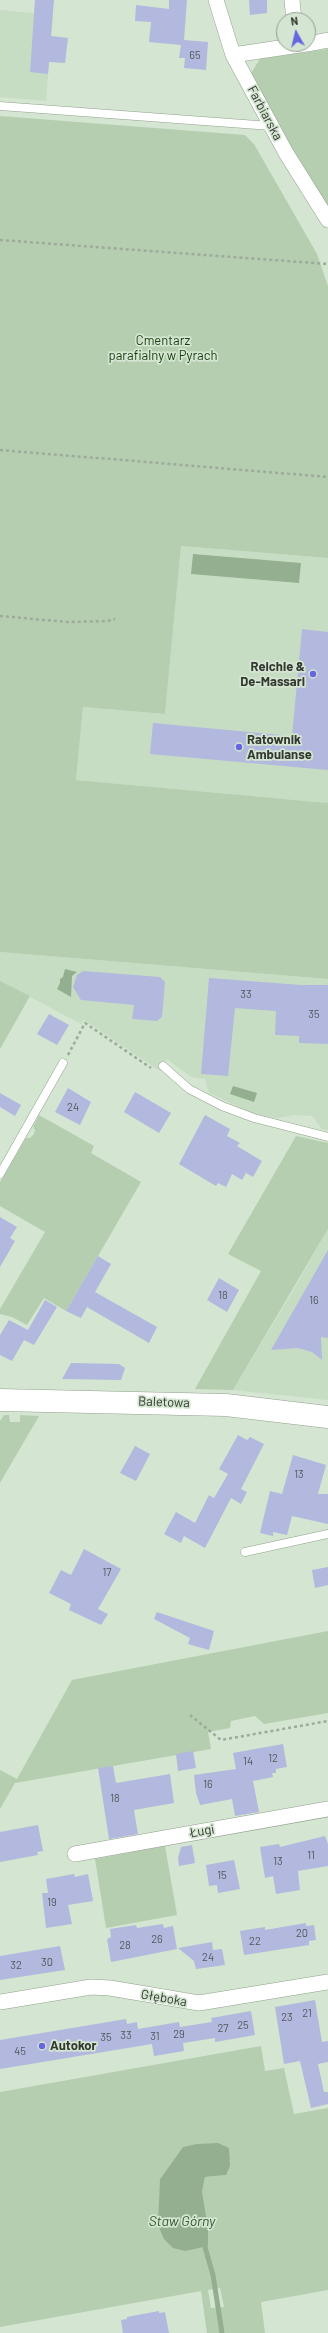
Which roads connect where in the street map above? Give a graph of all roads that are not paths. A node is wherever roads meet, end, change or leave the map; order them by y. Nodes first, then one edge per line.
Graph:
1 (216, 0) edge
2 (292, 0) edge
3 (293, 12) edge
4 (328, 40) edge
5 (316, 42) edge
6 (276, 48) edge
7 (233, 55) junction
8 (0, 106) edge
9 (271, 126) junction
10 (328, 220) edge
11 (64, 1063) road end
12 (163, 1066) dead end
13 (328, 1137) edge
14 (0, 1174) edge
15 (0, 1400) edge
16 (328, 1417) edge
17 (328, 1534) edge
18 (245, 1552) dead end
19 (328, 1809) edge
20 (76, 1854) dead end
21 (328, 1982) edge
22 (0, 2002) edge

1 - 7 street, Farbiarska
2 - 3 street
4 - 5 street
6 - 7 street
7 - 9 street, Farbiarska
8 - 9 lane
9 - 10 street, Farbiarska
11 - 14 lane
12 - 13 lane
15 - 16 street, Baletowa
17 - 18 lane
19 - 20 street, Ługi
21 - 22 street, Głęboka

